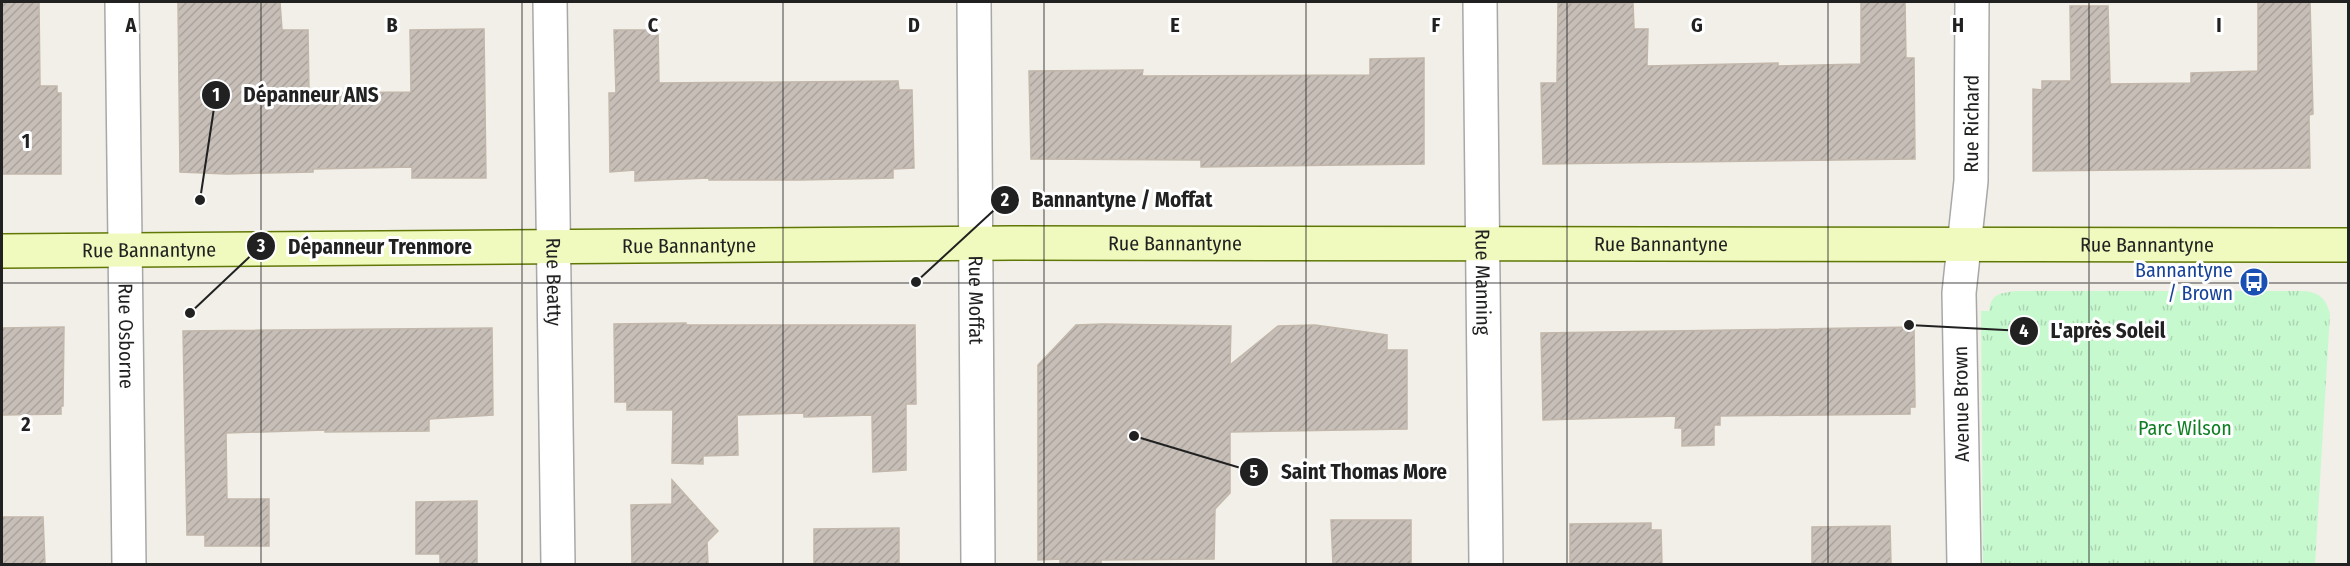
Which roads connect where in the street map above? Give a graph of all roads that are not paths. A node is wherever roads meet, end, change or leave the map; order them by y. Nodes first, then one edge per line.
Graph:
1 (122, 2) edge
2 (550, 2) edge
3 (974, 2) edge
4 (1480, 2) edge
5 (1972, 2) edge
6 (976, 243) junction
7 (1484, 243) junction
8 (1964, 245) junction
9 (2349, 245) edge
10 (555, 246) junction
11 (124, 250) junction
12 (2, 251) edge
13 (129, 564) edge
14 (558, 564) edge
15 (978, 564) edge
16 (1486, 564) edge
17 (1964, 564) edge

1 - 11 street, Rue Osborne
2 - 10 street, Rue Beatty
3 - 6 street, Rue Moffat
4 - 7 street, Rue Manning
5 - 8 street, Rue Richard
6 - 7 street, Rue Bannantyne
6 - 10 street, Rue Bannantyne
6 - 15 street, Rue Moffat
7 - 8 street, Rue Bannantyne
7 - 16 street, Rue Manning
8 - 9 street, Rue Bannantyne
8 - 17 street, Avenue Brown
10 - 11 street, Rue Bannantyne
10 - 14 street, Rue Beatty
11 - 12 street, Rue Bannantyne
11 - 13 street, Rue Osborne

